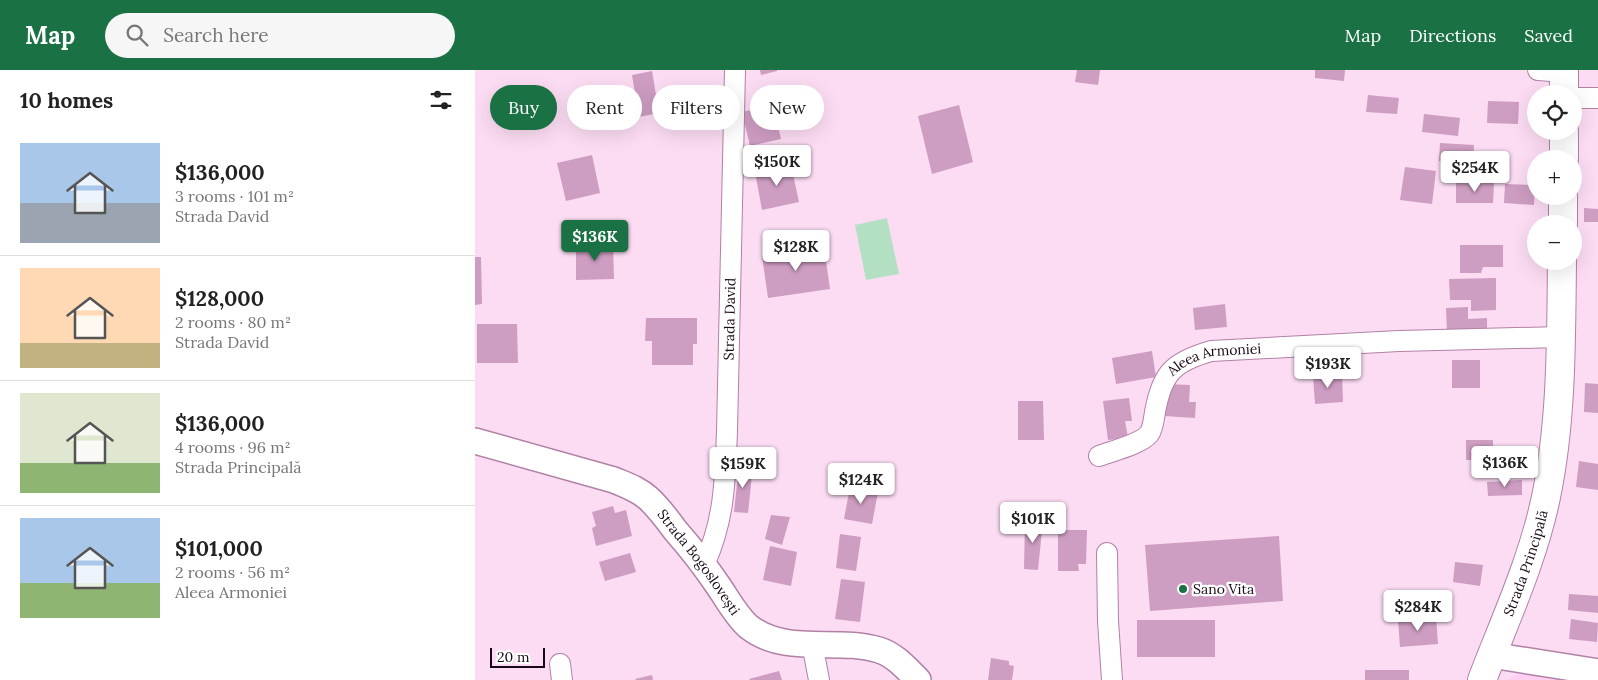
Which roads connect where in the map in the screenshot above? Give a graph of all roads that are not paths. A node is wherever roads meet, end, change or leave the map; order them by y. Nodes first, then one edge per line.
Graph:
1 (735, 70) edge
2 (1582, 98) edge
3 (1598, 98) edge
4 (1562, 270) edge
5 (1561, 337) junction
6 (475, 441) edge
7 (1099, 456) dead end
8 (1107, 552) dead end
9 (704, 565) junction
10 (812, 643) junction
11 (1491, 655) junction
12 (1598, 672) edge
13 (819, 680) edge
14 (918, 680) edge
15 (1112, 680) edge
16 (1482, 680) edge

1 - 9 street, Strada David
2 - 3 street
4 - 5 main road, Strada Principală
5 - 7 street, Aleea Armoniei
5 - 11 main road, Strada Principală
6 - 9 street, Strada Bogoslovești
8 - 15 street
9 - 10 street, Strada Bogoslovești
10 - 13 street
10 - 14 street, Strada Bogoslovești
11 - 12 street
11 - 16 main road, Strada Principală

